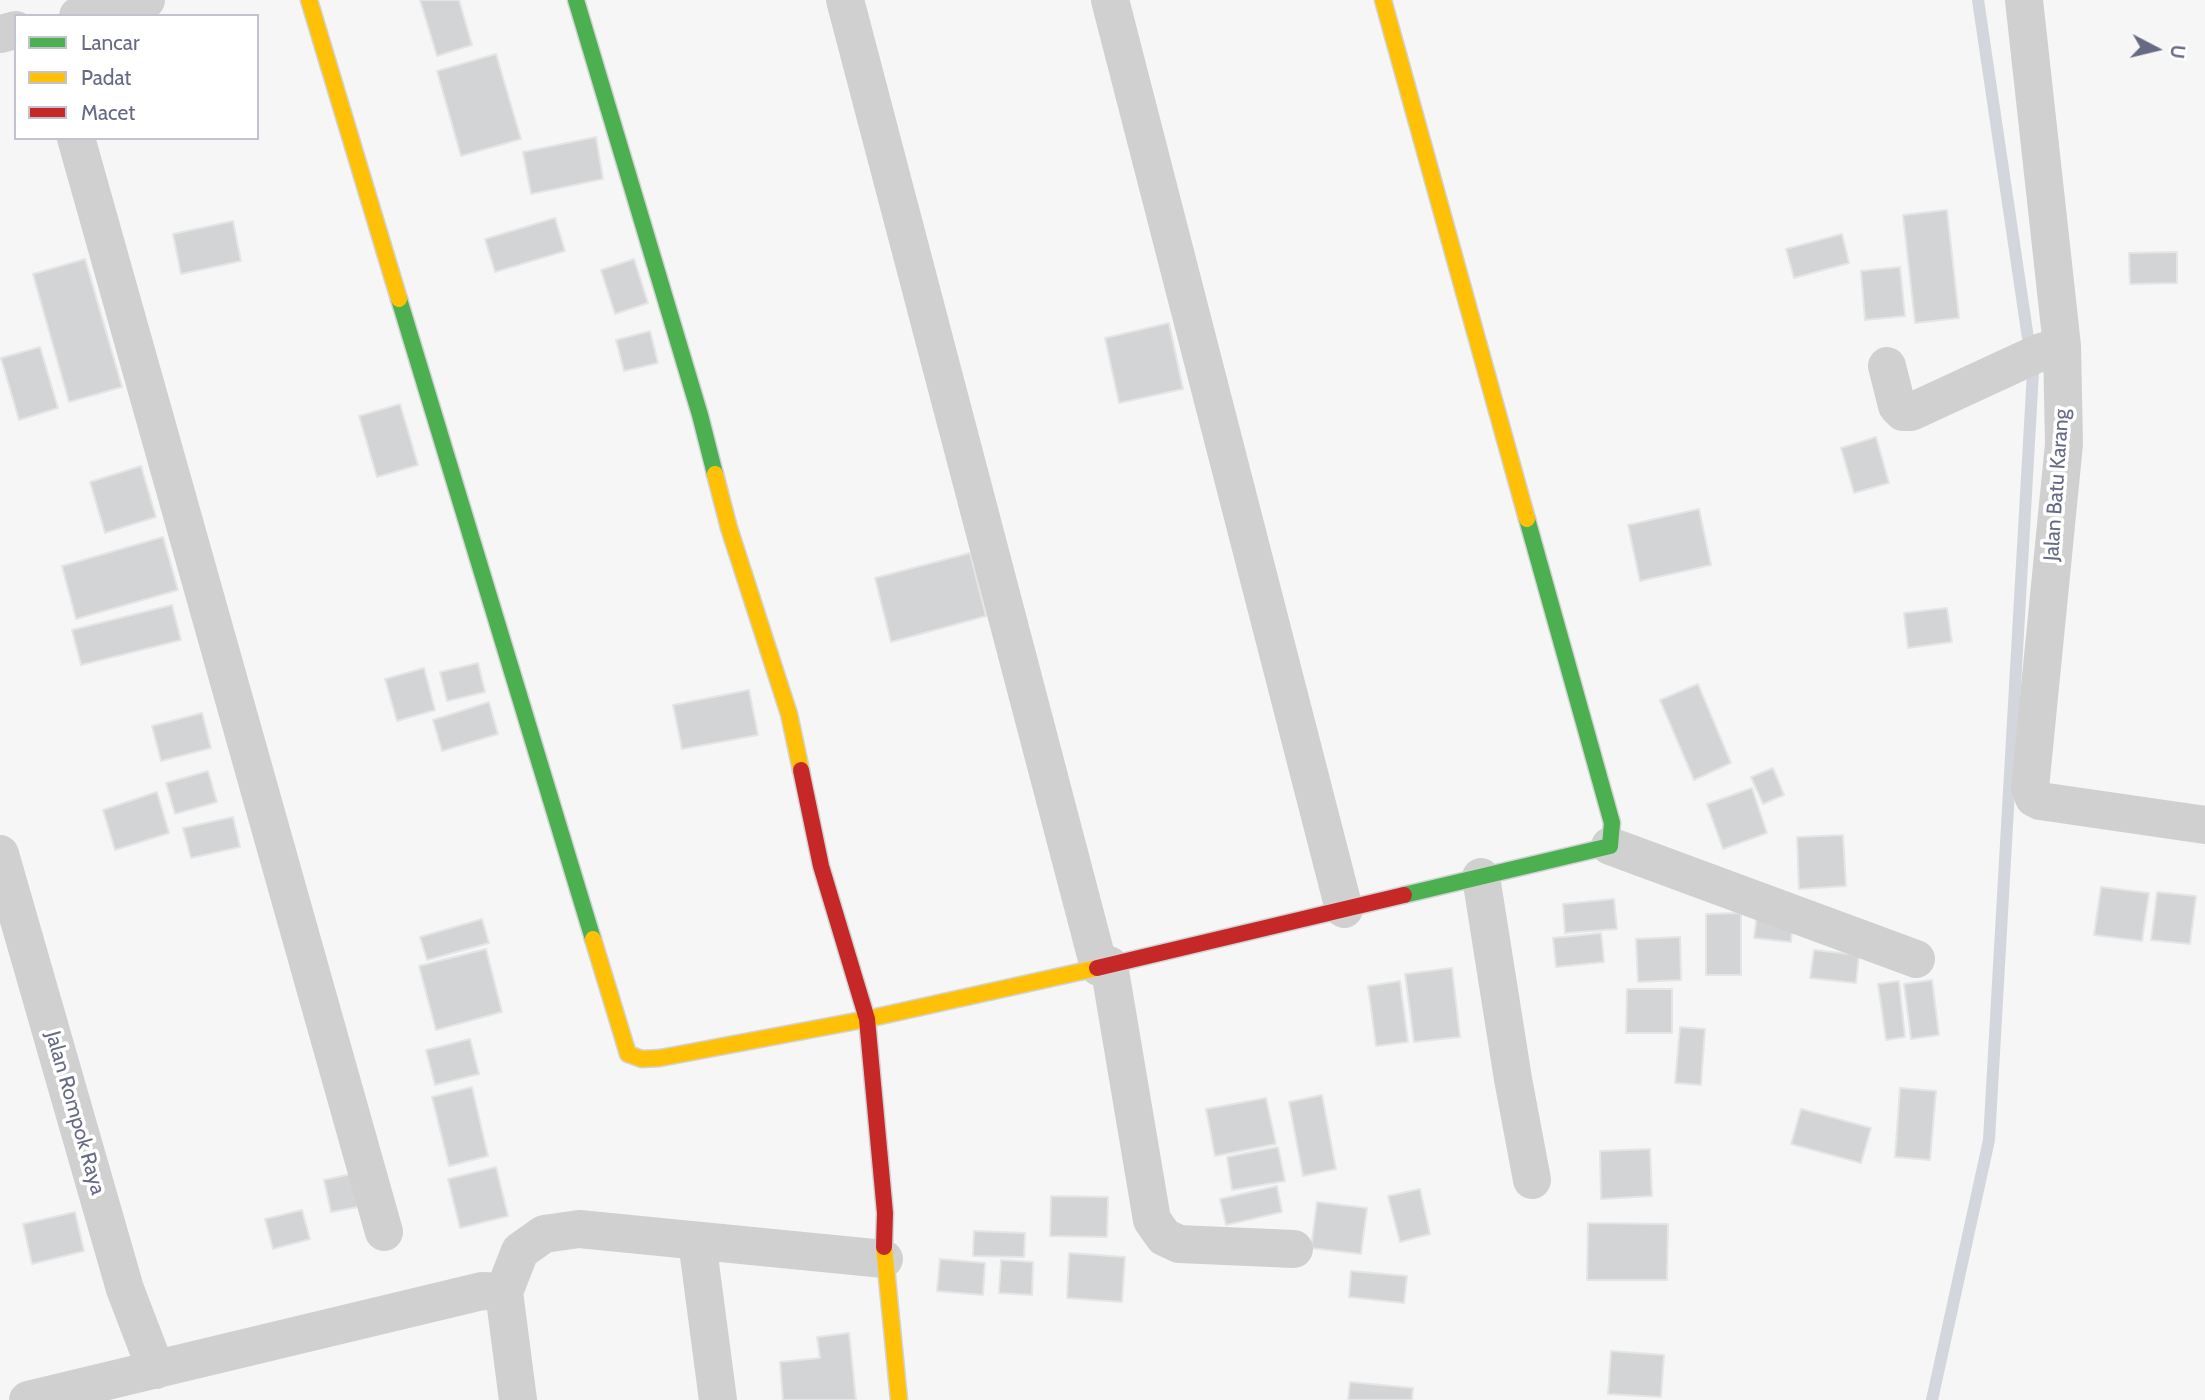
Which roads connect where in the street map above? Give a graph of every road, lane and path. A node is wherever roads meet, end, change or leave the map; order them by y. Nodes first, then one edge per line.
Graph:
1 (146, 0) edge
2 (309, 0) edge
3 (576, 0) edge
4 (845, 0) edge
5 (1110, 0) edge
6 (1383, 0) edge
7 (2024, 0) edge
8 (86, 14) edge
9 (77, 140) edge
10 (2051, 349) junction
11 (1887, 366) dead end
12 (2205, 825) edge
13 (1610, 846) junction
14 (0, 854) edge
15 (1481, 877) junction
16 (1344, 909) junction
17 (1916, 959) dead end
18 (1104, 966) junction
19 (867, 1019) junction
20 (1532, 1180) dead end
21 (384, 1232) dead end
22 (697, 1241) junction
23 (1294, 1249) dead end
24 (884, 1259) junction
25 (504, 1292) junction
26 (156, 1370) junction
27 (28, 1400) edge
28 (518, 1400) edge
29 (718, 1400) edge
30 (899, 1400) edge

1 - 8 street
2 - 19 street
3 - 19 street
4 - 18 street
5 - 16 street
6 - 13 street
7 - 10 street, Jalan Batu Karang
9 - 21 street
10 - 11 street
10 - 12 street, Jalan Batu Karang
13 - 15 street
13 - 17 street
14 - 26 street, Jalan Rompok Raya
15 - 16 street
15 - 20 street
16 - 18 street
18 - 19 street
18 - 23 street
19 - 24 street
22 - 24 street
22 - 25 street
22 - 29 street
24 - 30 street
25 - 26 street
25 - 28 street
26 - 27 street

